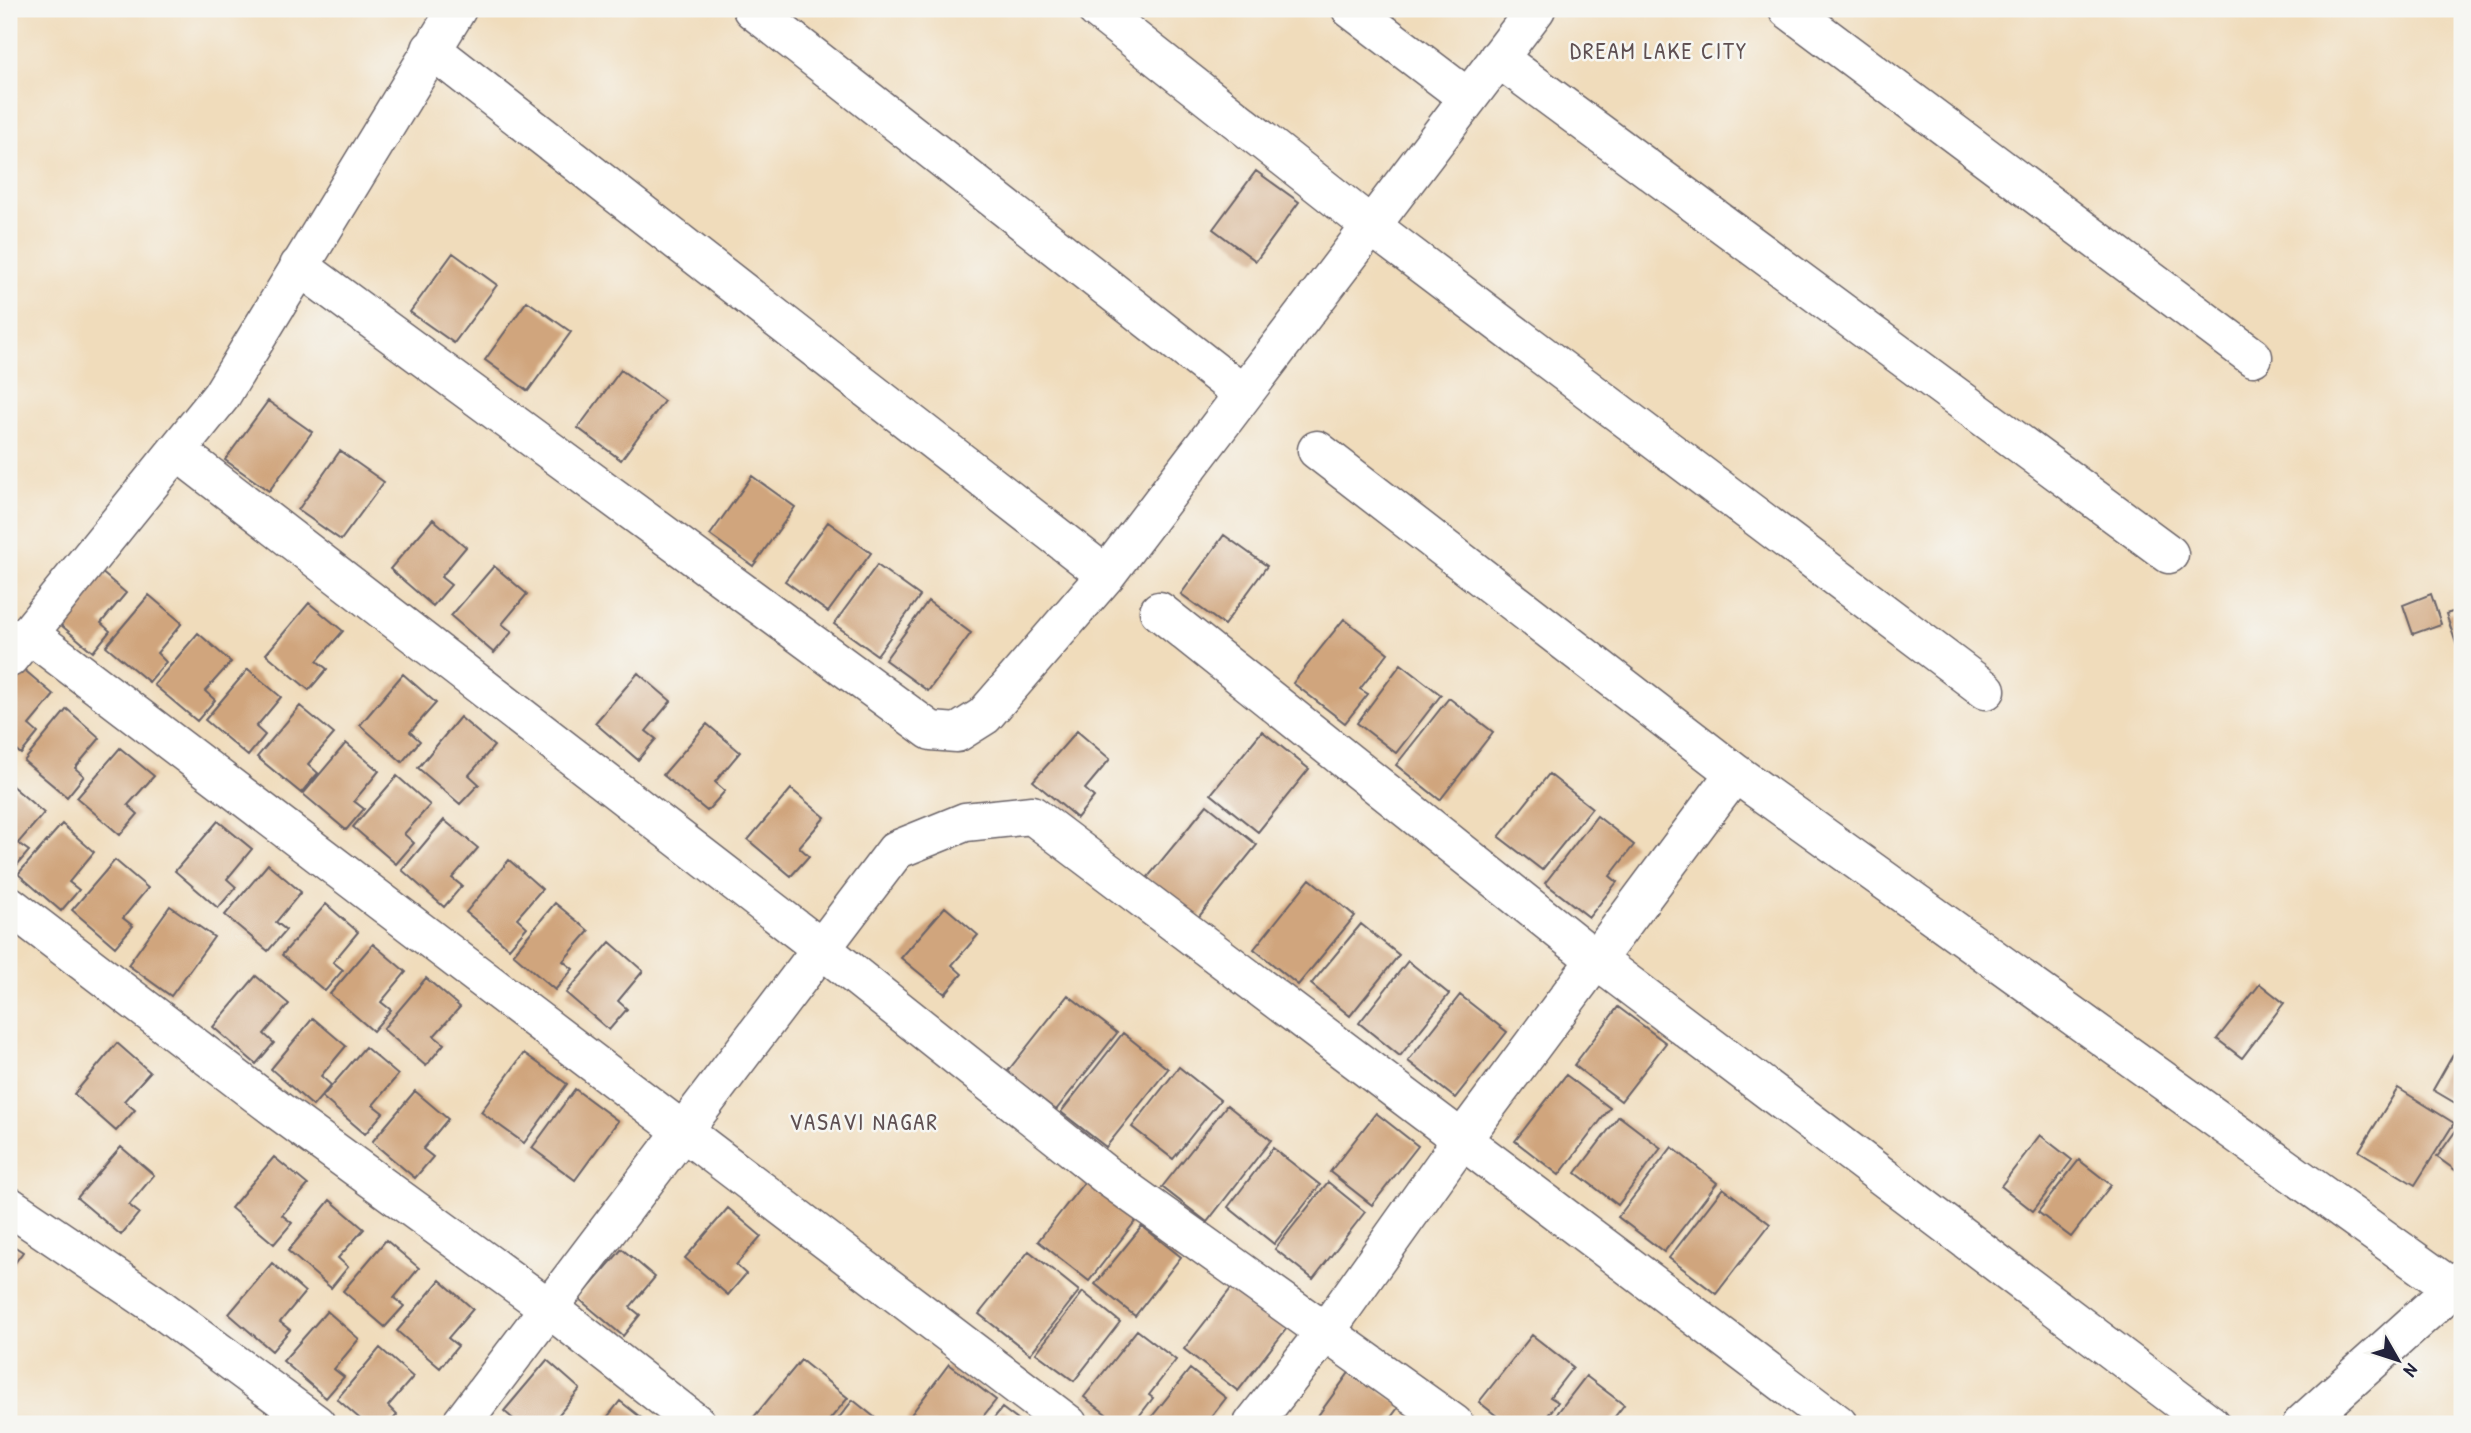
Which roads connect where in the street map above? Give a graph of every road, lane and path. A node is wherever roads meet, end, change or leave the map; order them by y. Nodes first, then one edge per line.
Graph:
1 (457, 9) edge
2 (752, 9) edge
3 (1096, 9) edge
4 (1350, 9) edge
5 (1536, 9) edge
6 (1787, 9) edge
7 (431, 49) junction
8 (1499, 58) junction
9 (1468, 98) junction
10 (1371, 226) junction
11 (299, 266) junction
12 (2253, 357) dead end
13 (1243, 394) junction
14 (1317, 450) dead end
15 (178, 453) junction
16 (2169, 554) dead end
17 (1106, 575) junction
18 (1159, 611) dead end
19 (18, 645) edge
20 (1986, 690) dead end
21 (1735, 774) junction
22 (9, 905) edge
23 (822, 949) junction
24 (1595, 959) junction
25 (683, 1132) junction
26 (1461, 1141) junction
27 (9, 1206) edge
28 (2458, 1285) edge
29 (549, 1308) junction
30 (1326, 1331) junction
31 (316, 1424) edge
32 (461, 1424) edge
33 (697, 1424) edge
34 (1068, 1424) edge
35 (1253, 1424) edge
36 (1454, 1424) edge
37 (1838, 1424) edge
38 (2210, 1424) edge
39 (2302, 1424) edge

1 - 7 street
2 - 13 street
3 - 10 street
4 - 9 street
5 - 8 street
6 - 12 street
7 - 11 street
7 - 17 street
8 - 9 street
8 - 16 street
9 - 10 street
10 - 13 street
10 - 20 street
11 - 15 street
11 - 17 street
13 - 17 street
14 - 21 street
15 - 19 street
15 - 23 street
18 - 24 street
19 - 25 street
21 - 24 street
21 - 28 street
22 - 29 street
23 - 25 street
23 - 26 street
23 - 30 street
24 - 26 street
24 - 38 street
25 - 29 street
25 - 34 street
26 - 30 street
26 - 37 street
27 - 31 street
28 - 39 street
29 - 32 street
29 - 33 street
30 - 35 street
30 - 36 street

